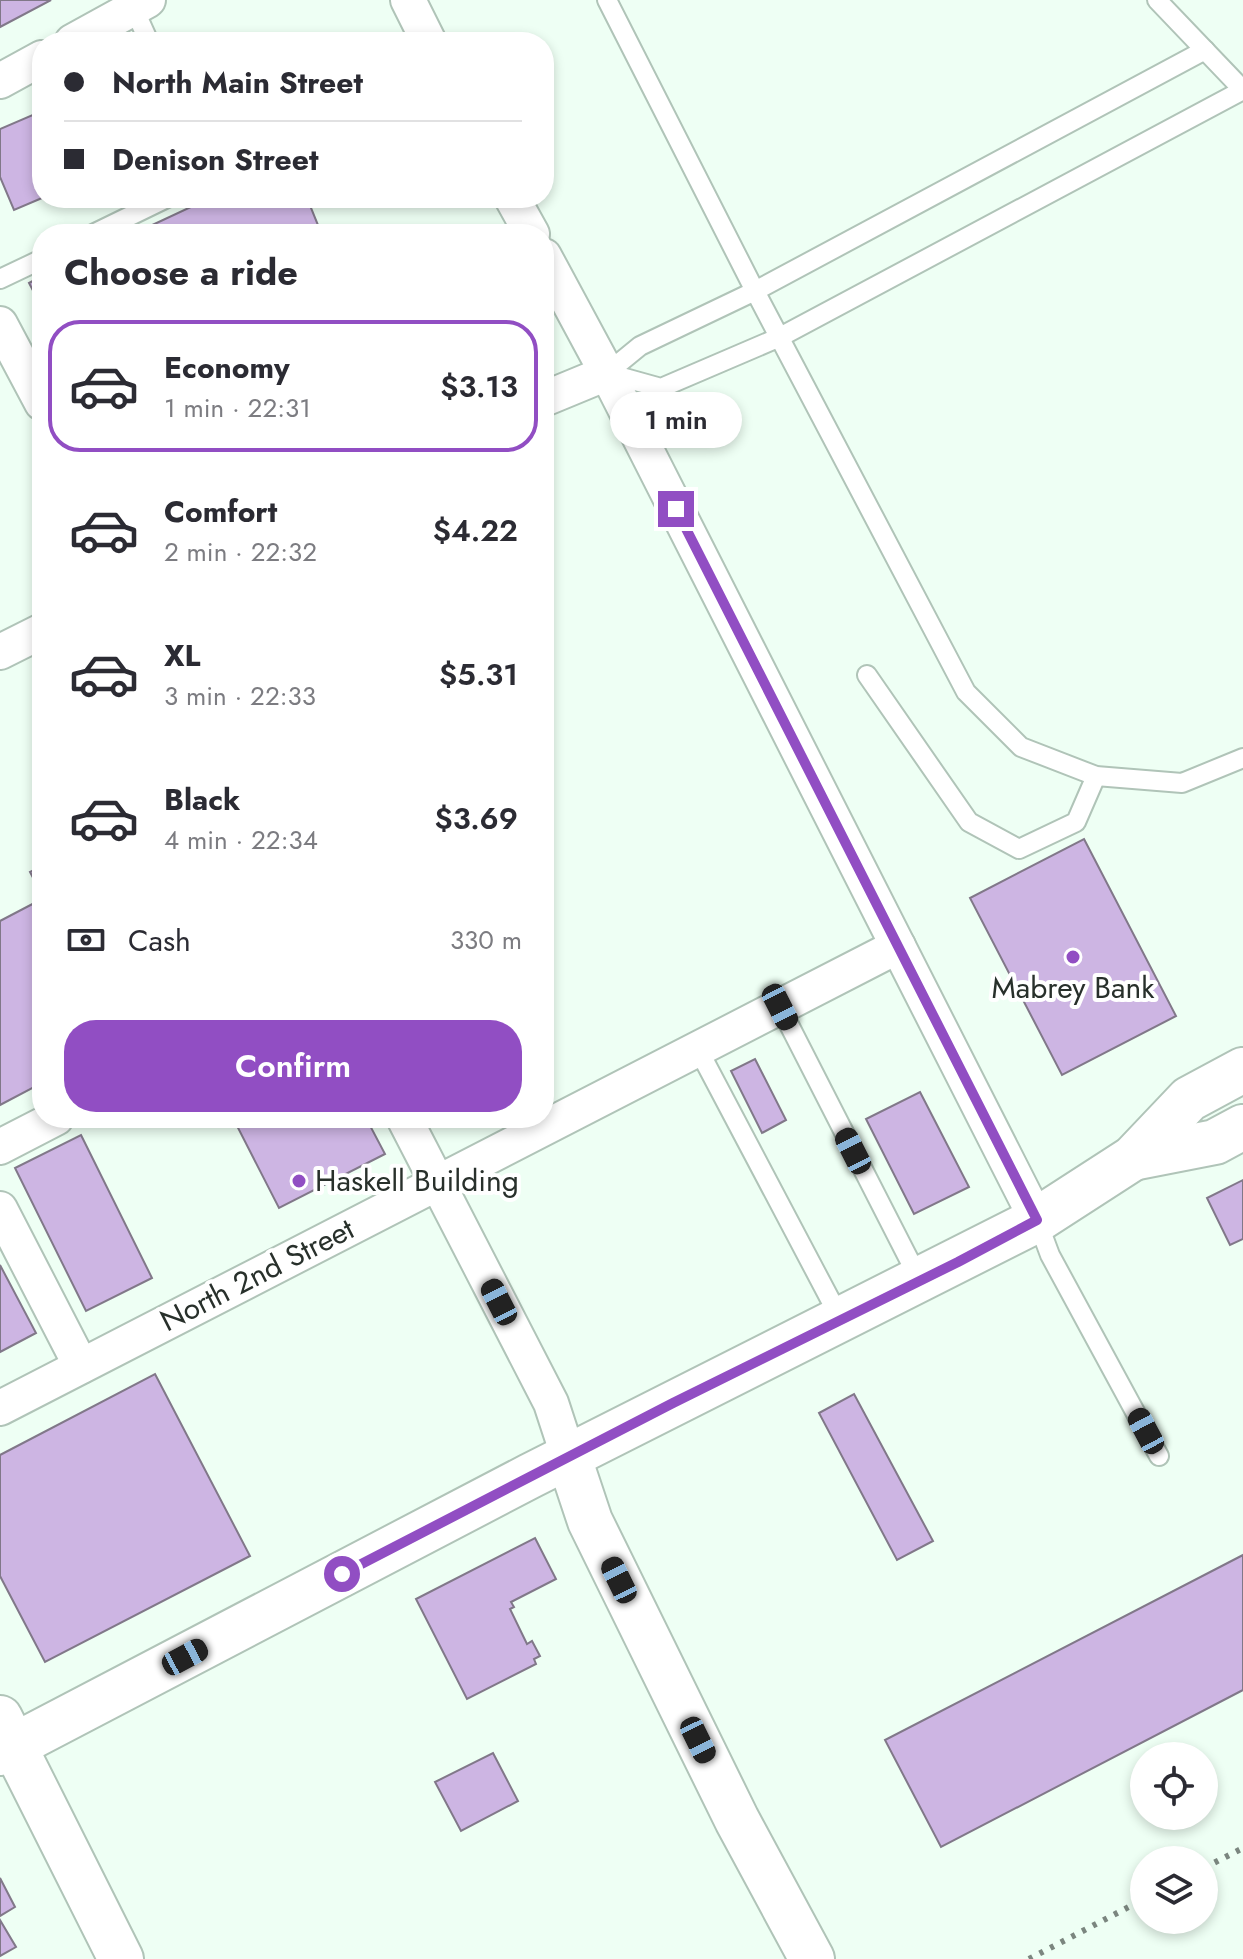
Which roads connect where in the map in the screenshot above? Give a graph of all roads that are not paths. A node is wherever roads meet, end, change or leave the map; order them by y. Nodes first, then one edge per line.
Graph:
1 (408, 0) edge
2 (607, 0) edge
3 (1157, 0) edge
4 (137, 3) edge
5 (89, 32) edge
6 (146, 32) edge
7 (424, 32) edge
8 (1205, 50) junction
9 (32, 63) edge
10 (0, 81) edge
11 (1243, 90) edge
12 (146, 208) edge
13 (114, 224) edge
14 (32, 264) edge
15 (554, 275) edge
16 (0, 279) edge
17 (755, 291) junction
18 (0, 324) edge
19 (780, 337) junction
20 (607, 373) junction
21 (32, 384) edge
22 (554, 395) edge
23 (32, 636) edge
24 (0, 652) edge
25 (867, 675) dead end
26 (1243, 758) edge
27 (1096, 776) junction
28 (898, 946) junction
29 (780, 1007) junction
30 (698, 1049) junction
31 (1243, 1070) edge
32 (554, 1123) edge
33 (1243, 1127) edge
34 (37, 1128) edge
35 (409, 1128) edge
36 (544, 1128) edge
37 (0, 1147) edge
38 (1133, 1158) junction
39 (437, 1183) junction
40 (0, 1209) edge
41 (1037, 1220) junction
42 (920, 1281) junction
43 (841, 1320) junction
44 (81, 1366) junction
45 (0, 1408) edge
46 (1159, 1456) dead end
47 (569, 1458) junction
48 (5, 1739) edge
49 (121, 1959) edge
50 (812, 1959) edge

1 - 7 street
2 - 17 lane
3 - 8 lane
4 - 5 street
4 - 6 lane
8 - 11 lane
8 - 17 lane
9 - 10 street
11 - 19 lane
12 - 13 lane
14 - 16 lane
15 - 20 street
17 - 19 lane
17 - 20 lane
18 - 21 street
19 - 20 lane
19 - 27 lane
20 - 22 street
20 - 28 street
23 - 24 street
25 - 27 lane
26 - 27 lane
28 - 29 street, North 2nd Street
28 - 41 street
29 - 30 street, North 2nd Street
29 - 42 lane
30 - 32 street, North 2nd Street
30 - 43 lane
31 - 38 main road
33 - 38 main road
34 - 37 street
35 - 39 street
36 - 39 street, North 2nd Street
38 - 41 main road
39 - 44 street, North 2nd Street
39 - 47 street
40 - 44 street
41 - 42 main road
41 - 46 lane
42 - 43 main road
43 - 47 main road
44 - 45 street, North 2nd Street
47 - 48 main road
47 - 50 main road
48 - 49 main road

